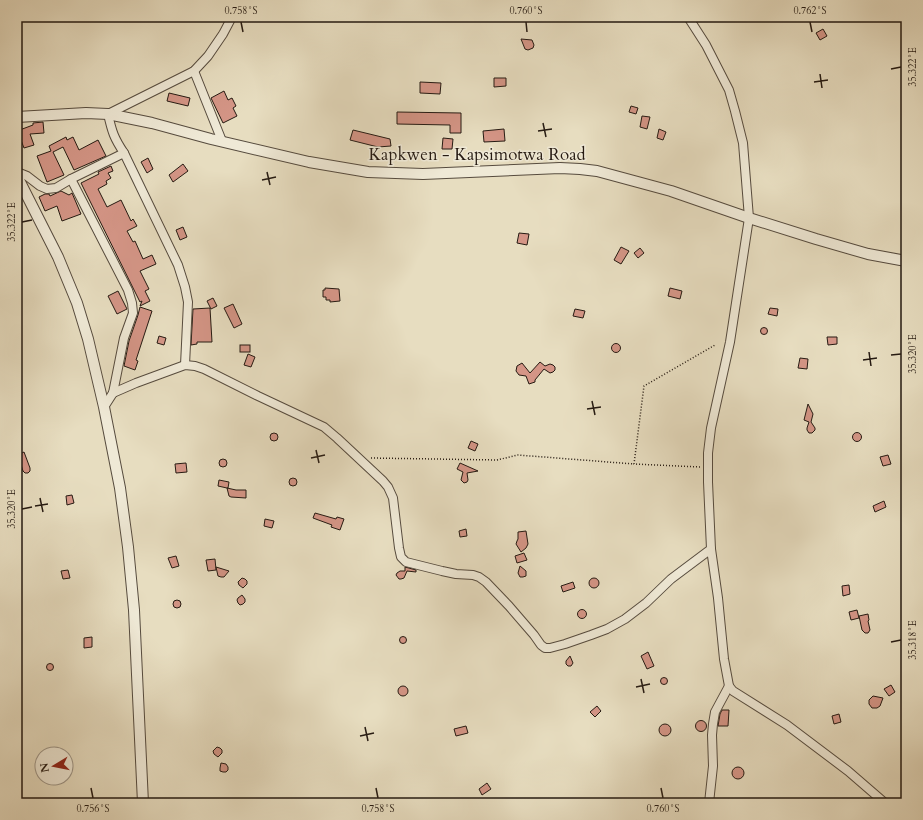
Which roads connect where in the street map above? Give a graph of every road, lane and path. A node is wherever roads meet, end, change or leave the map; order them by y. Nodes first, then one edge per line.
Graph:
1 (232, 17) edge
2 (688, 17) edge
3 (194, 71) junction
4 (108, 114) junction
5 (17, 117) edge
6 (222, 141) junction
7 (124, 153) junction
8 (17, 174) edge
9 (71, 179) junction
10 (749, 218) junction
11 (906, 261) edge
12 (714, 345) dead end
13 (185, 365) junction
14 (112, 394) junction
15 (104, 407) junction
16 (358, 458) junction
17 (634, 464) junction
18 (700, 467) dead end
19 (712, 550) junction
20 (729, 686) junction
21 (143, 803) edge
22 (708, 803) edge
23 (885, 803) edge

1 - 3 street
2 - 10 street
3 - 4 street
3 - 6 street
4 - 5 street, Kapkwen - Kapsimotwa Road
4 - 6 street, Kapkwen - Kapsimotwa Road
4 - 7 street
6 - 10 street, Kapkwen - Kapsimotwa Road
7 - 9 street
7 - 13 street
8 - 9 street
8 - 15 street
9 - 14 street
10 - 11 street, Kapkwen - Kapsimotwa Road
10 - 19 street
12 - 17 path
13 - 14 street
13 - 16 street
14 - 15 street
15 - 21 street
16 - 17 path
16 - 19 street
17 - 18 path
19 - 20 street
20 - 22 street
20 - 23 street

